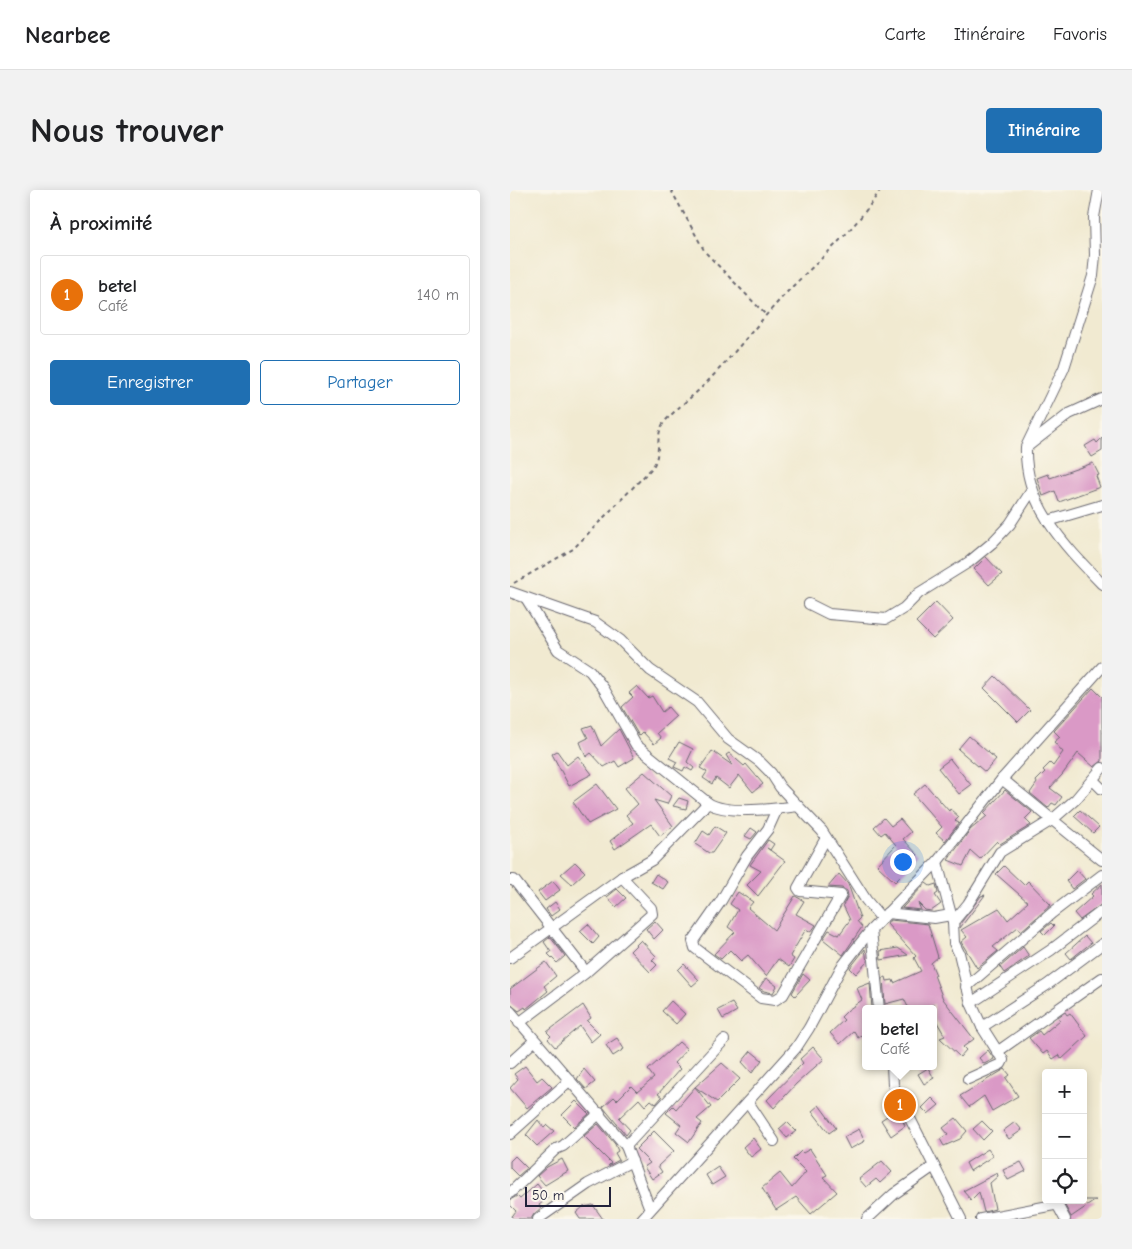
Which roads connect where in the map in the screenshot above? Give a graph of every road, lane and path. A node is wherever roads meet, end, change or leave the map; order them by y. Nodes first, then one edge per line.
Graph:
1 (671, 190) edge
2 (880, 190) edge
3 (1099, 190) edge
4 (765, 314) junction
5 (1102, 399) edge
6 (1026, 448) junction
7 (1032, 490) junction
8 (1102, 504) edge
9 (1048, 521) junction
10 (1102, 584) edge
11 (510, 585) edge
12 (510, 592) edge
13 (526, 598) junction
14 (810, 604) dead end
15 (1102, 667) edge
16 (1102, 768) edge
17 (1002, 779) junction
18 (1093, 780) junction
19 (1102, 789) edge
20 (708, 803) junction
21 (798, 806) junction
22 (777, 809) junction
23 (1052, 820) junction
24 (826, 838) junction
25 (1102, 860) edge
26 (938, 862) junction
27 (1102, 875) edge
28 (622, 877) junction
29 (510, 880) edge
30 (856, 886) junction
31 (841, 895) junction
32 (1102, 911) edge
33 (885, 916) junction
34 (952, 918) junction
35 (551, 926) junction
36 (871, 930) junction
37 (1102, 944) edge
38 (510, 958) edge
39 (586, 972) junction
40 (1102, 978) edge
41 (966, 987) junction
42 (970, 1003) junction
43 (879, 1005) edge
44 (510, 1012) edge
45 (519, 1023) junction
46 (982, 1027) junction
47 (724, 1040) dead end
48 (534, 1041) junction
49 (997, 1052) junction
50 (510, 1063) edge
51 (892, 1070) edge
52 (968, 1079) dead end
53 (570, 1080) junction
54 (748, 1102) junction
55 (600, 1113) junction
56 (510, 1134) edge
57 (774, 1141) dead end
58 (626, 1146) junction
59 (632, 1162) junction
60 (934, 1166) junction
61 (510, 1193) edge
62 (650, 1209) junction
63 (998, 1217) edge
64 (538, 1219) edge
65 (642, 1219) edge
66 (867, 1219) edge
67 (961, 1219) edge
68 (982, 1219) edge
69 (1065, 1219) edge

1 - 4 path
2 - 4 path
3 - 6 street
4 - 11 path
5 - 6 street
6 - 7 street
7 - 9 street
7 - 14 street
8 - 9 street
9 - 10 street
12 - 13 street
13 - 20 street
13 - 21 street
15 - 17 street
16 - 18 street
17 - 23 street
17 - 26 street
18 - 19 street
18 - 23 street
20 - 22 street
20 - 28 street
21 - 22 street
21 - 24 street
22 - 31 street
23 - 25 street
23 - 34 street
24 - 30 street
24 - 31 street
26 - 33 street
26 - 34 street
27 - 41 street
28 - 35 street
28 - 39 street
29 - 35 street
30 - 31 street
30 - 33 street
32 - 42 street
33 - 34 street
33 - 36 street
34 - 41 street
35 - 38 street
35 - 39 street
36 - 43 street
36 - 54 street
37 - 46 street
39 - 45 street
40 - 49 street
41 - 42 street
42 - 46 street
44 - 45 street
45 - 48 street
46 - 49 street
47 - 58 street
48 - 50 street
48 - 53 street
49 - 52 street
51 - 60 street
53 - 55 street
53 - 56 street
54 - 57 street
54 - 62 street
55 - 58 street
55 - 61 street
58 - 59 street
59 - 62 street
59 - 64 street
60 - 66 street
60 - 67 street
62 - 65 street
63 - 68 street
63 - 69 street

